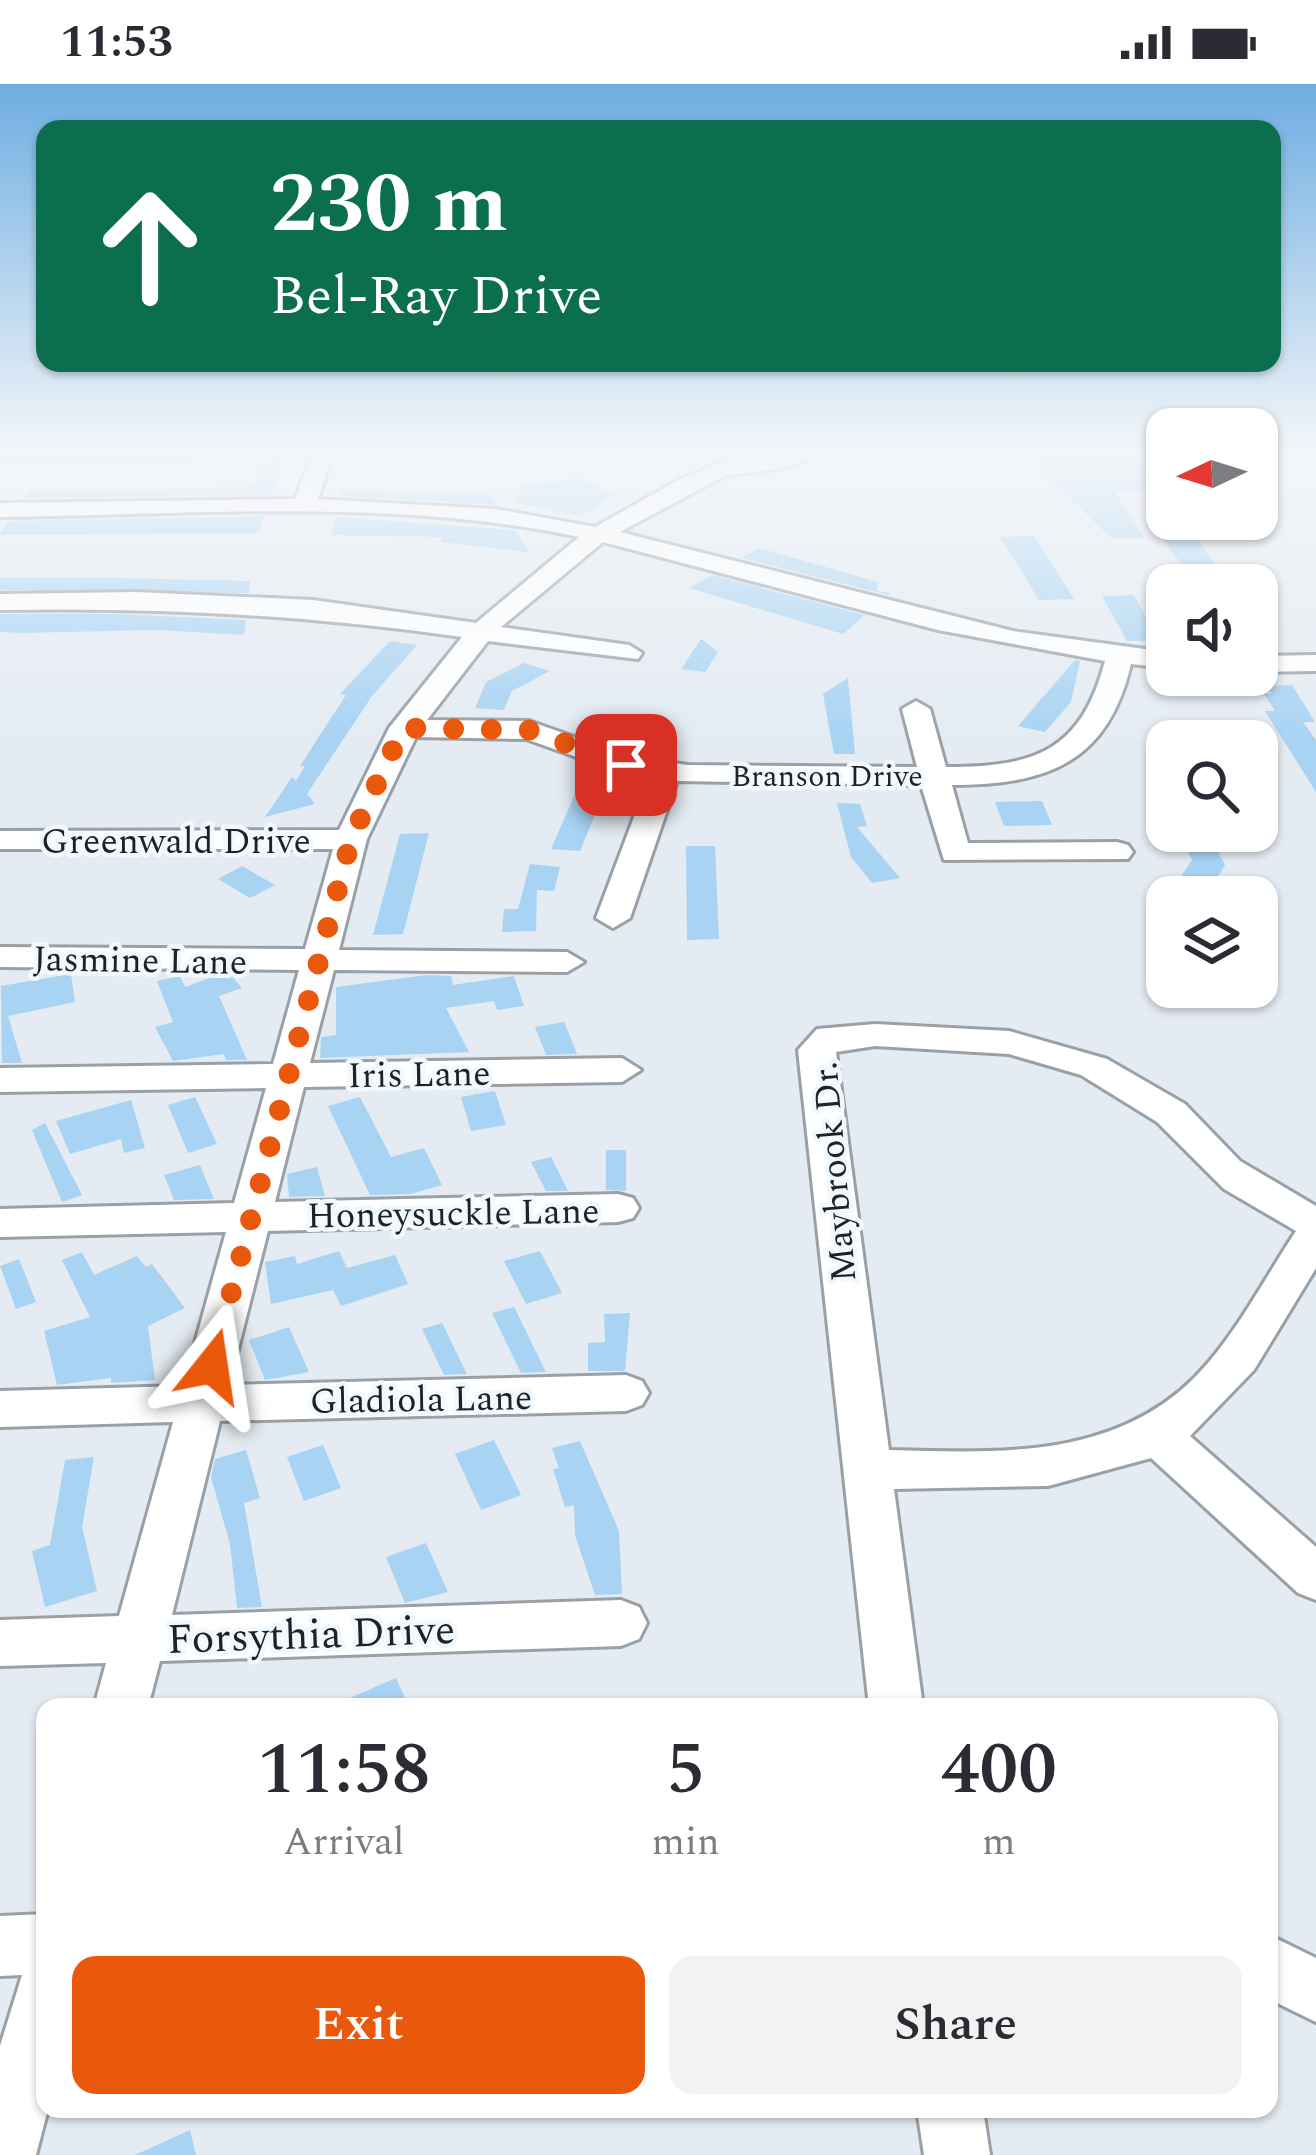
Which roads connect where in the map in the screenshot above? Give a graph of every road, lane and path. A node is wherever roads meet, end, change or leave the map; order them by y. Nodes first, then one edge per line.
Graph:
1 (582, 548) edge
2 (649, 548) edge
3 (0, 602) edge
4 (481, 632) junction
5 (628, 653) dead end
6 (1120, 656) junction
7 (1146, 658) edge
8 (1316, 663) edge
9 (1278, 664) edge
10 (916, 709) dead end
11 (403, 728) junction
12 (667, 772) junction
13 (935, 777) junction
14 (351, 839) junction
15 (0, 840) edge
16 (1117, 852) dead end
17 (613, 917) dead end
18 (0, 958) edge
19 (317, 961) junction
20 (567, 962) dead end
21 (622, 1070) dead end
22 (289, 1075) junction
23 (0, 1080) edge
24 (618, 1208) dead end
25 (251, 1216) junction
26 (0, 1223) edge
27 (1316, 1224) edge
28 (1316, 1234) edge
29 (626, 1393) dead end
30 (203, 1404) junction
31 (0, 1408) edge
32 (1159, 1437) junction
33 (866, 1469) junction
34 (1316, 1578) edge
35 (621, 1623) dead end
36 (140, 1638) junction
37 (0, 1643) edge
38 (124, 1698) edge
39 (895, 1698) edge
40 (36, 1944) edge
41 (0, 1946) edge
42 (1278, 1971) edge
43 (1316, 1991) edge
44 (36, 2030) edge
45 (951, 2118) edge
46 (3, 2155) edge
47 (957, 2155) edge

1 - 4 street
2 - 6 street
3 - 4 street
4 - 5 street
4 - 11 street
6 - 7 street
6 - 13 street, Branson Drive
8 - 9 street
10 - 13 street
11 - 12 street, Branson Drive
11 - 14 street
12 - 13 street, Branson Drive
12 - 17 street
13 - 16 street
14 - 15 street, Greenwald Drive
14 - 19 street
18 - 19 street, Jasmine Lane
19 - 20 street, Jasmine Lane
19 - 22 street
21 - 22 street, Iris Lane
22 - 23 street, Iris Lane
22 - 25 street
24 - 25 street, Honeysuckle Lane
25 - 26 street, Honeysuckle Lane
25 - 30 street
27 - 33 street, Maybrook Dr.
28 - 32 street
29 - 30 street, Gladiola Lane
30 - 31 street, Gladiola Lane
30 - 36 street
32 - 33 street
32 - 34 street
33 - 39 street, Maybrook Dr.
35 - 36 street, Forsythia Drive
36 - 37 street, Forsythia Drive
36 - 38 street
40 - 41 street
42 - 43 street
44 - 46 street
45 - 47 street

